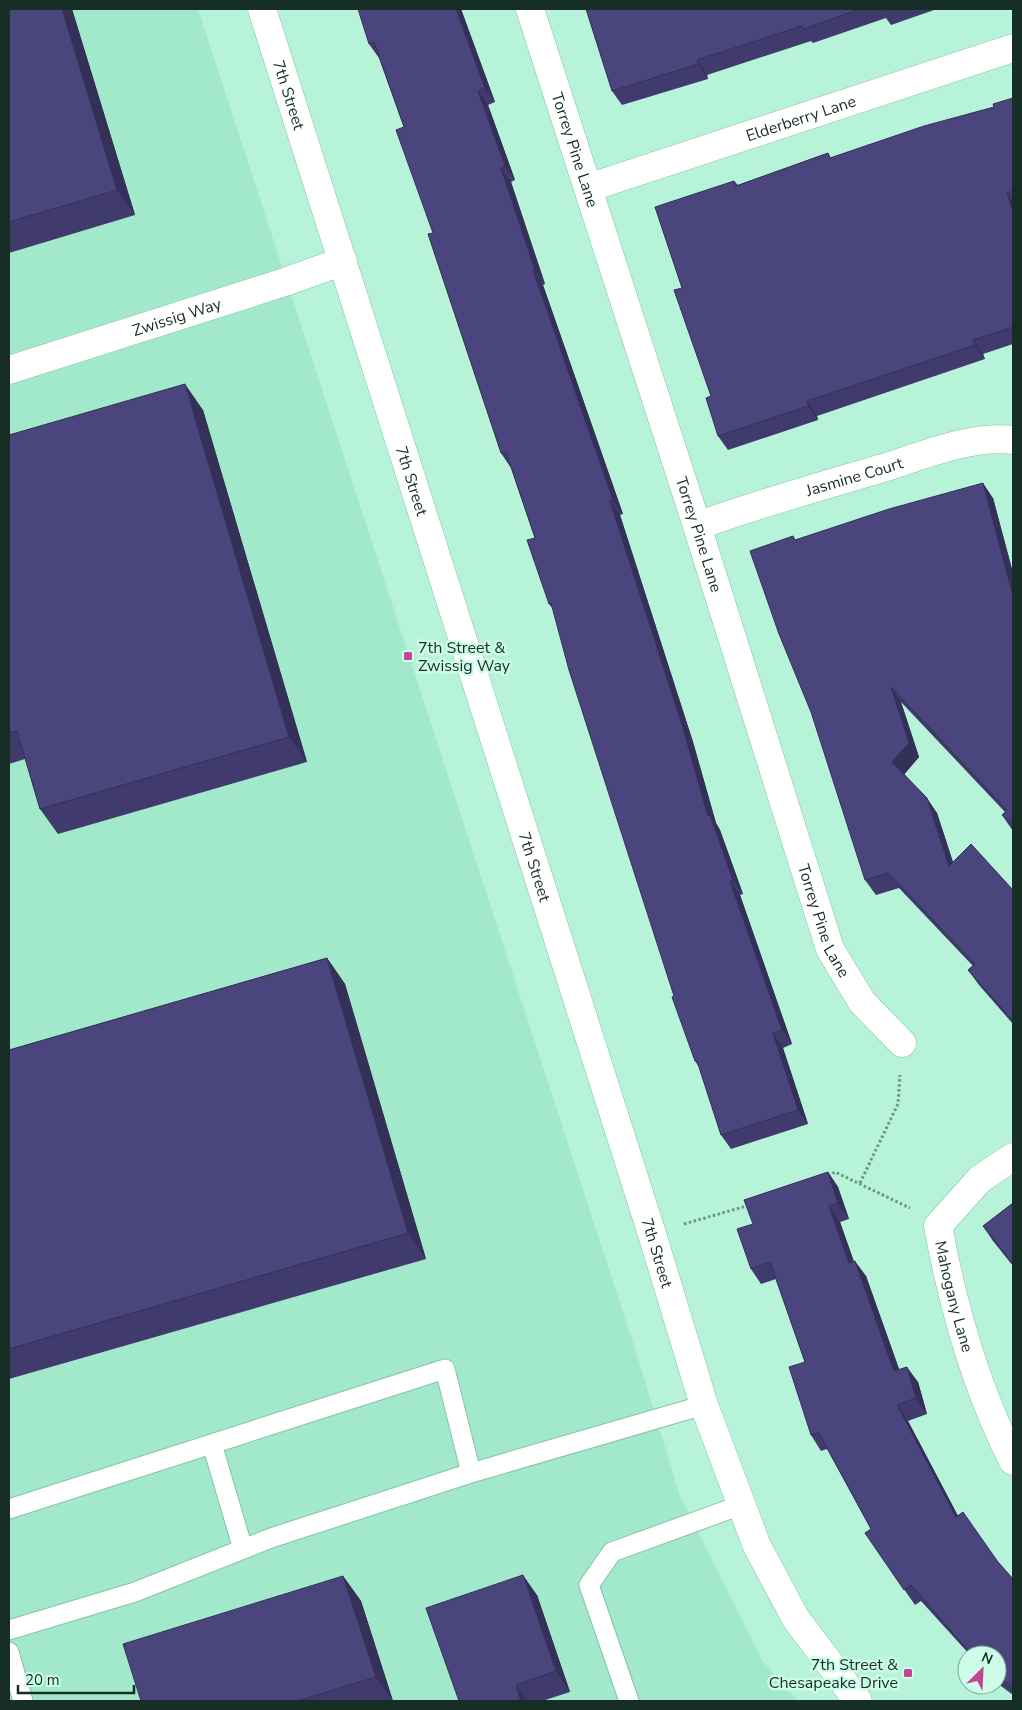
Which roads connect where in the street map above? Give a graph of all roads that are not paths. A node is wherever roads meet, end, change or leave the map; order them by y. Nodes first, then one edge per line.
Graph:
1 (262, 9) edge
2 (530, 9) edge
3 (1013, 48) edge
4 (588, 188) junction
5 (343, 261) junction
6 (9, 370) edge
7 (1013, 440) edge
8 (697, 526) junction
9 (902, 1044) road end
10 (1013, 1157) edge
11 (704, 1405) junction
12 (212, 1444) junction
13 (1013, 1461) edge
14 (472, 1473) junction
15 (741, 1504) junction
16 (9, 1509) edge
17 (242, 1549) junction
18 (9, 1630) edge
19 (9, 1652) edge
20 (23, 1701) edge
21 (629, 1701) edge
22 (858, 1701) edge

1 - 5 street, 7th Street
2 - 4 street, Torrey Pine Lane
3 - 4 street, Elderberry Lane
4 - 8 street, Torrey Pine Lane
5 - 6 street, Zwissig Way
5 - 11 street, 7th Street
7 - 8 street, Jasmine Court
8 - 9 street, Torrey Pine Lane
10 - 13 street, Mahogany Lane
11 - 14 lane
11 - 15 street, 7th Street
12 - 14 lane
12 - 16 lane
12 - 17 lane
14 - 17 lane
15 - 21 lane
15 - 22 street, 7th Street
17 - 18 lane
19 - 20 lane

